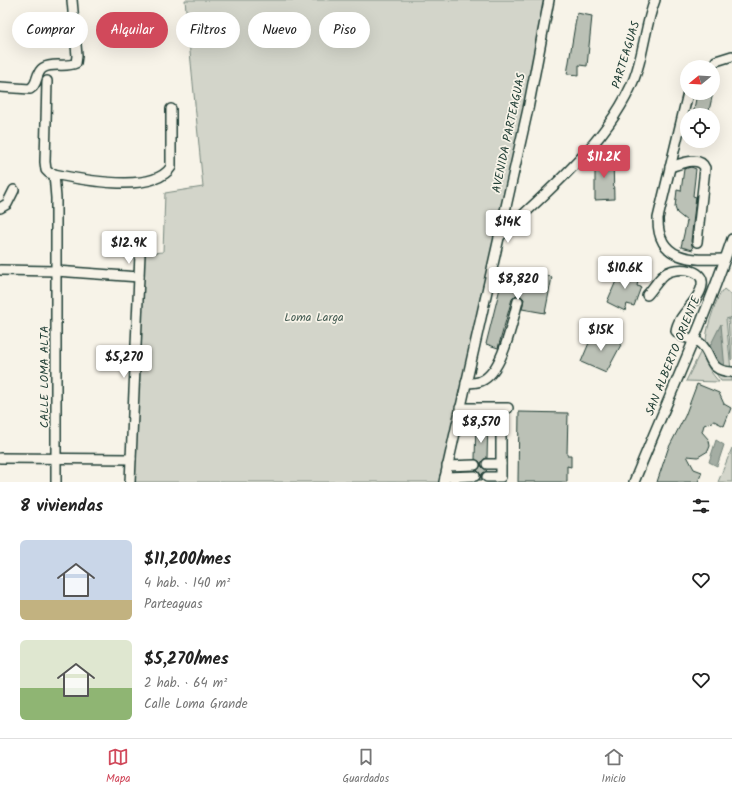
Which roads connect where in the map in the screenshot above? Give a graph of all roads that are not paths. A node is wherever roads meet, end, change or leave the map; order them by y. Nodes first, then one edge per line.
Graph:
1 (72, 0) edge
2 (550, 0) edge
3 (655, 0) edge
4 (732, 56) edge
5 (720, 60) edge
6 (46, 82) dead end
7 (0, 87) edge
8 (686, 100) edge
9 (171, 109) dead end
10 (670, 166) junction
11 (54, 174) junction
12 (14, 190) dead end
13 (0, 208) edge
14 (499, 237) junction
15 (732, 239) edge
16 (697, 242) dead end
17 (140, 254) dead end
18 (725, 259) junction
19 (0, 270) edge
20 (56, 271) junction
21 (138, 277) junction
22 (647, 295) dead end
23 (518, 301) dead end
24 (694, 340) junction
25 (732, 372) edge
26 (466, 383) junction
27 (460, 408) junction
28 (508, 408) dead end
29 (501, 433) dead end
30 (0, 458) edge
31 (56, 459) junction
32 (131, 459) junction
33 (487, 464) dead end
34 (501, 464) junction
35 (475, 465) dead end
36 (447, 466) junction
37 (475, 476) dead end
38 (487, 476) dead end
39 (444, 480) edge
40 (56, 482) edge
41 (130, 482) edge
42 (634, 482) edge

1 - 7 street
2 - 14 street, AVENIDA PARTEAGUAS
3 - 14 street, PARTEAGUAS
4 - 5 street
6 - 11 street
8 - 10 street
9 - 11 street
10 - 16 street
10 - 18 street
11 - 20 street, CALLE LOMA ALTA
12 - 13 street
14 - 26 street, AVENIDA PARTEAGUAS
15 - 18 street, SAN ALBERTO ORIENTE
17 - 21 street
18 - 24 street, SAN ALBERTO ORIENTE
19 - 20 street
20 - 21 street
20 - 31 street, CALLE LOMA ALTA
21 - 32 street
22 - 24 street
23 - 26 street
24 - 25 street
24 - 42 street, SAN ALBERTO ORIENTE
26 - 27 street, AVENIDA PARTEAGUAS
27 - 28 street
27 - 36 street, AVENIDA PARTEAGUAS
29 - 34 street
30 - 31 street
31 - 32 street
31 - 40 street, CALLE LOMA ALTA
32 - 41 street
33 - 34 street
34 - 38 street
35 - 36 street
36 - 39 street, AVENIDA PARTEAGUAS
37 - 39 street

